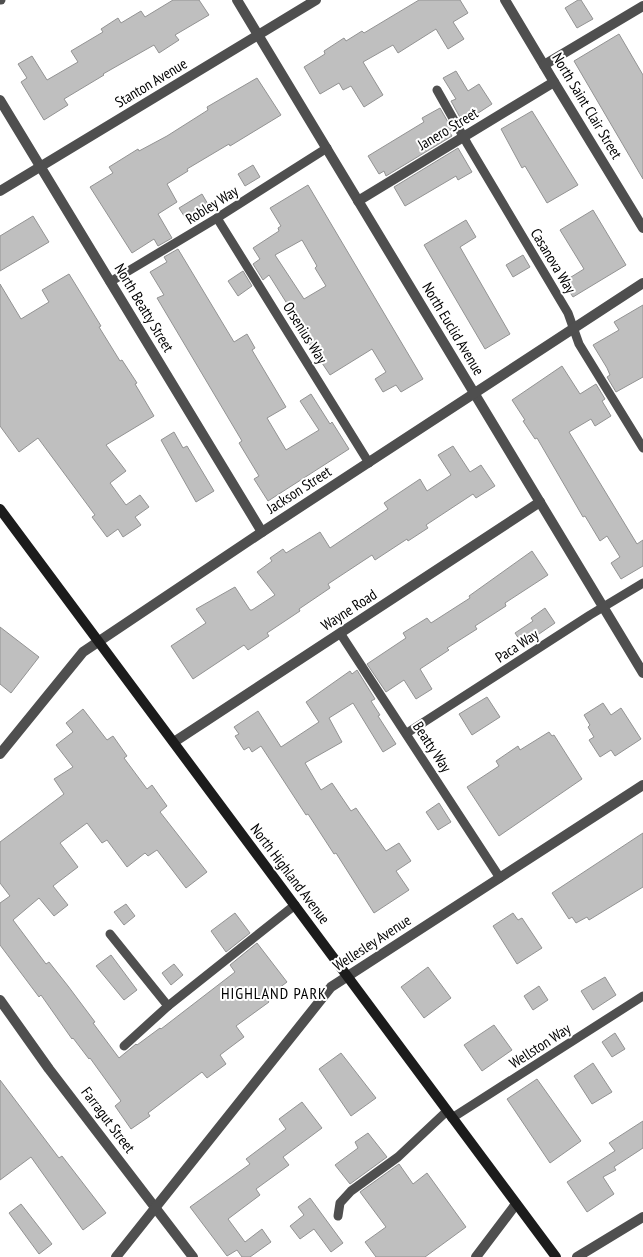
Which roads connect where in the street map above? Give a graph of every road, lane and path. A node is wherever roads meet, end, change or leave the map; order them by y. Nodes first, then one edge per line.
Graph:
1 (237, 0) edge
2 (316, 0) edge
3 (505, 0) edge
4 (643, 6) edge
5 (259, 35) junction
6 (544, 65) junction
7 (554, 82) junction
8 (438, 90) dead end
9 (0, 100) edge
10 (463, 137) junction
11 (327, 148) junction
12 (41, 167) junction
13 (0, 191) edge
14 (358, 201) junction
15 (217, 218) junction
16 (643, 228) edge
17 (110, 282) junction
18 (643, 283) edge
19 (574, 329) junction
20 (474, 393) junction
21 (643, 448) edge
22 (369, 463) junction
23 (540, 502) junction
24 (0, 510) edge
25 (262, 532) junction
26 (643, 583) edge
27 (603, 607) junction
28 (340, 633) junction
29 (99, 641) junction
30 (643, 673) edge
31 (407, 733) junction
32 (174, 742) junction
33 (0, 754) edge
34 (643, 785) edge
35 (500, 878) junction
36 (294, 905) junction
37 (110, 934) dead end
38 (347, 977) junction
39 (643, 996) edge
40 (0, 1000) edge
41 (168, 1006) junction
42 (124, 1046) dead end
43 (449, 1114) junction
44 (516, 1204) junction
45 (156, 1208) junction
46 (338, 1216) dead end
47 (643, 1217) edge
48 (116, 1257) edge
49 (193, 1257) edge
50 (476, 1257) edge
51 (556, 1257) edge
52 (578, 1257) edge

1 - 5 street, North Euclid Avenue
2 - 5 street, Stanton Avenue
3 - 6 street, North Saint Clair Street
4 - 6 street
5 - 11 street, North Euclid Avenue
5 - 12 street, Stanton Avenue
6 - 7 street, North Saint Clair Street
7 - 10 street, Janero Street
7 - 16 street, North Saint Clair Street
8 - 10 lane, Casanova Way
9 - 12 street, North Beatty Street
10 - 14 street, Janero Street
10 - 19 lane, Casanova Way
11 - 14 street, North Euclid Avenue
11 - 15 lane, Robley Way
12 - 13 street, Stanton Avenue
12 - 17 street, North Beatty Street
14 - 20 street, North Euclid Avenue
15 - 17 lane, Robley Way
15 - 22 lane, Orsenius Way
17 - 25 street, North Beatty Street
18 - 19 street, Jackson Street
19 - 20 street, Jackson Street
19 - 21 lane, Casanova Way
20 - 22 street, Jackson Street
20 - 23 street, North Euclid Avenue
22 - 25 street, Jackson Street
23 - 27 street, North Euclid Avenue
23 - 28 street, Wayne Road
24 - 29 main road, North Highland Avenue
25 - 29 street, Jackson Street
26 - 27 lane, Paca Way
27 - 30 street, North Euclid Avenue
27 - 31 lane, Paca Way
28 - 31 lane, Beatty Way
28 - 32 street, Wayne Road
29 - 32 main road, North Highland Avenue
29 - 33 street, Jackson Street
31 - 35 lane, Beatty Way
32 - 36 main road, North Highland Avenue
34 - 35 street, Wellesley Avenue
35 - 38 street, Wellesley Avenue
36 - 38 main road, North Highland Avenue
36 - 41 lane
37 - 41 lane
38 - 43 main road, North Highland Avenue
38 - 45 street, Wellesley Avenue
39 - 43 lane, Wellston Way
40 - 45 street, Farragut Street
41 - 42 lane
43 - 44 main road, North Highland Avenue
43 - 46 lane, Wellston Way
44 - 50 street
44 - 51 main road, North Highland Avenue
45 - 48 street, Wellesley Avenue
45 - 49 street, Farragut Street
47 - 52 street

